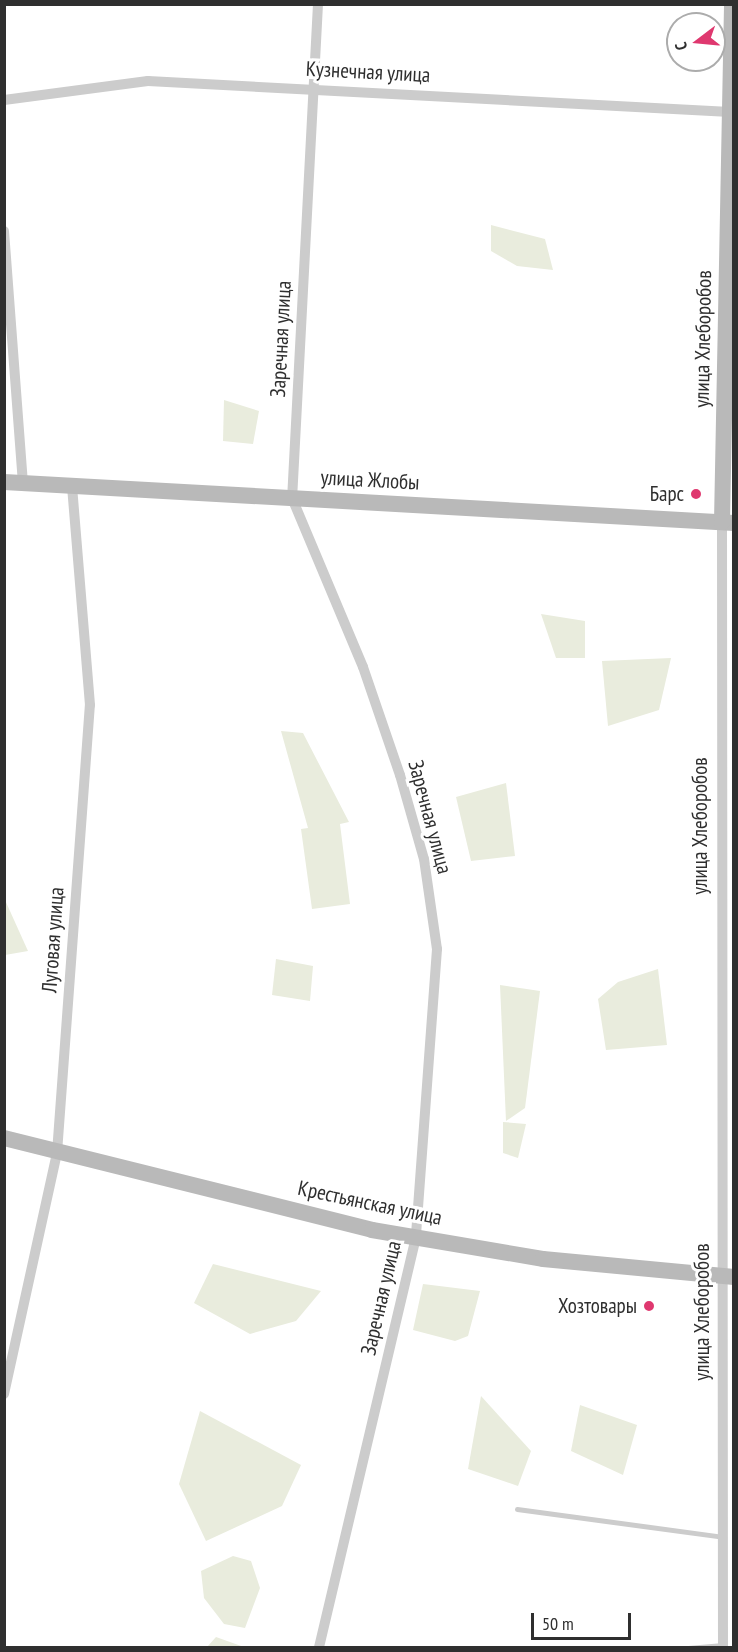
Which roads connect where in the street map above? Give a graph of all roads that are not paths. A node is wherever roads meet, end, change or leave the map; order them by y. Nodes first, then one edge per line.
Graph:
1 (318, 4) edge
2 (732, 4) edge
3 (314, 88) junction
4 (4, 100) edge
5 (730, 112) junction
6 (4, 231) edge
7 (731, 258) edge
8 (4, 482) edge
9 (22, 482) junction
10 (72, 484) junction
11 (292, 498) junction
12 (728, 523) edge
13 (728, 952) edge
14 (4, 1138) edge
15 (57, 1153) junction
16 (416, 1237) junction
17 (729, 1277) edge
18 (4, 1394) edge
19 (517, 1509) dead end
20 (723, 1537) junction
21 (723, 1646) edge
22 (319, 1647) edge
23 (688, 1647) edge

1 - 3 street, Заречная улица
2 - 5 street, улица Хлеборобов
3 - 4 street, Кузнечная улица
3 - 5 street, Кузнечная улица
3 - 11 street, Заречная улица
5 - 7 street, улица Хлеборобов
6 - 9 street
7 - 12 street, улица Хлеборобов
8 - 9 street, улица Жлобы
9 - 10 street, улица Жлобы
10 - 11 street, улица Жлобы
10 - 15 street, Луговая улица
11 - 12 street, улица Жлобы
11 - 16 street, Заречная улица
12 - 13 street, улица Хлеборобов
13 - 17 street, улица Хлеборобов
14 - 15 street, Крестьянская улица
15 - 16 street, Крестьянская улица
15 - 18 street, Луговая улица
16 - 17 street, Крестьянская улица
16 - 22 street, Заречная улица
17 - 20 street, улица Хлеборобов
19 - 20 lane
20 - 21 street, улица Хлеборобов
21 - 23 lane

